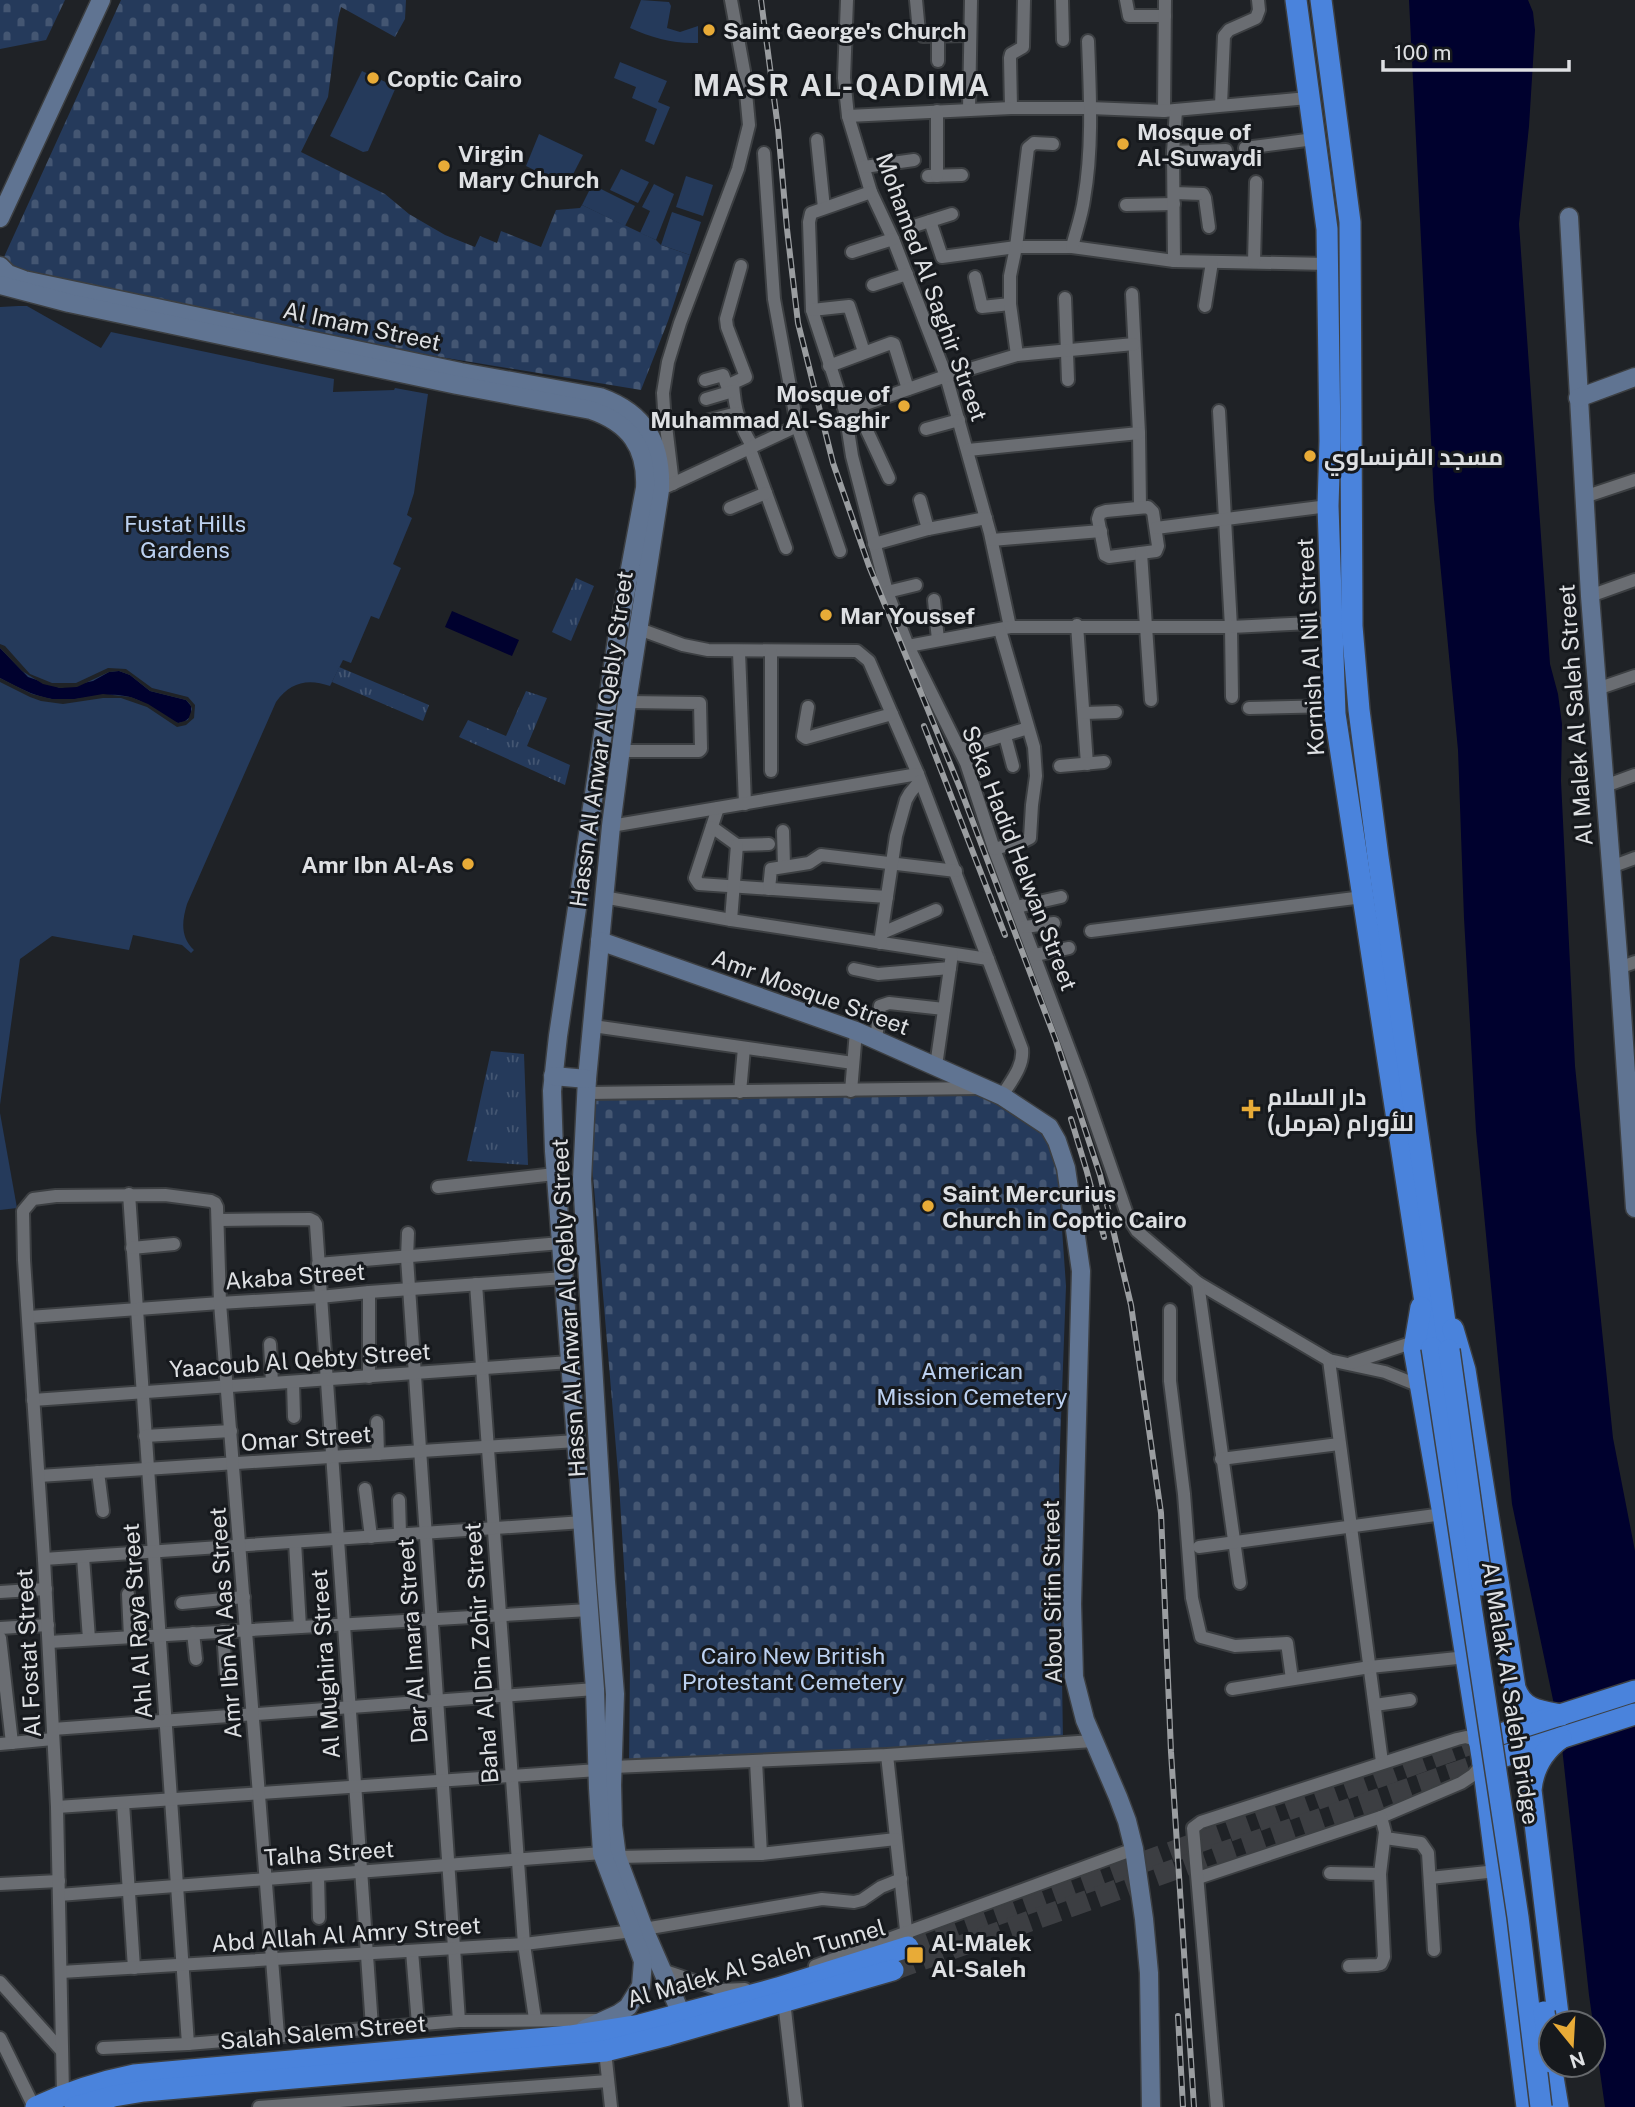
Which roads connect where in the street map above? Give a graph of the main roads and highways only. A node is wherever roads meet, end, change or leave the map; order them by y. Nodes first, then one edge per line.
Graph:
1 (101, 0) edge
2 (1296, 0) edge
3 (1321, 0) edge
4 (1569, 217) dead end
5 (0, 218) edge
6 (0, 266) edge
7 (0, 285) edge
8 (1635, 377) edge
9 (1578, 398) junction
10 (659, 487) junction
11 (596, 780) junction
12 (617, 783) junction
13 (600, 941) junction
14 (1627, 965) edge
15 (1630, 1047) edge
16 (553, 1076) junction
17 (586, 1086) junction
18 (1002, 1096) joint
19 (1632, 1128) edge
20 (1634, 1182) edge
21 (1635, 1208) edge
22 (1432, 1287) junction
23 (1508, 1651) junction
24 (1467, 1657) junction
25 (1635, 1690) edge
26 (1550, 1712) junction
27 (1635, 1714) edge
28 (1479, 1741) junction
29 (1539, 1754) junction
30 (1483, 1763) junction
31 (605, 1768) junction
32 (1537, 1838) junction
33 (1494, 1847) junction
34 (638, 1930) junction
35 (907, 1940) tunnel mouth
36 (893, 1970) tunnel mouth
37 (779, 1990) junction
38 (1543, 2009) edge
39 (1557, 2009) edge
40 (684, 2022) junction
41 (612, 2037) junction
42 (1553, 2079) edge
43 (1566, 2079) edge
44 (69, 2101) edge
45 (35, 2107) edge
46 (1151, 2107) edge
47 (1527, 2107) edge
48 (1541, 2107) edge
49 (1558, 2107) edge
50 (1569, 2107) edge

1 - 5 main road
2 - 22 highway, Kornish Al Nil Street
3 - 22 highway, Kornish Al Nil Street
4 - 9 main road, Al Malek Al Saleh Street
6 - 10 main road, Al Imam Street
7 - 10 main road, Al Imam Street
8 - 9 main road
9 - 14 main road, Al Malek Al Saleh Street
10 - 11 main road, Hassn Al Anwar Al Qebly Street
10 - 12 main road, Hassn Al Anwar Al Qebly Street
11 - 12 main road
11 - 16 main road, Hassn Al Anwar Al Qebly Street
12 - 13 main road, Hassn Al Anwar Al Qebly Street
13 - 17 main road, Hassn Al Anwar Al Qebly Street
13 - 18 main road, Amr Mosque Street
14 - 15 main road, Al Malek Al Saleh Street
15 - 19 main road, Al Malek Al Saleh Street
16 - 17 main road
16 - 31 main road, Hassn Al Anwar Al Qebly Street
17 - 31 main road, Hassn Al Anwar Al Qebly Street
18 - 46 main road, Abou Sifin Street
19 - 20 main road, Al Malek Al Saleh Street
20 - 21 main road, Al Malek Al Saleh Street
22 - 23 highway
22 - 24 highway
22 - 38 highway, Al Malak Al Saleh Bridge, bridge
22 - 48 highway, Al Malak Al Saleh Bridge, bridge
23 - 24 highway
23 - 26 highway
24 - 28 highway
25 - 26 highway
26 - 28 highway
27 - 29 highway
28 - 30 highway
29 - 30 highway
29 - 32 highway
30 - 33 highway
31 - 34 main road, Hassn Al Anwar Al Qebly Street
32 - 33 highway
32 - 39 highway
33 - 47 highway
34 - 40 main road, Hassn Al Anwar Al Qebly Street
34 - 41 main road, Hassn Al Anwar Al Qebly Street
35 - 37 highway, Al Malek Al Saleh Tunnel
36 - 37 highway, Al Malek Al Saleh Tunnel
37 - 40 highway, Al Malek Al Saleh Tunnel
40 - 41 highway, Al Malek Al Saleh Tunnel
41 - 44 highway, Salah Salem Street
41 - 44 highway, Salah Salem Street
42 - 49 highway, Al Malak Al Saleh Bridge
43 - 50 highway
44 - 45 highway, Salah Salem Street

